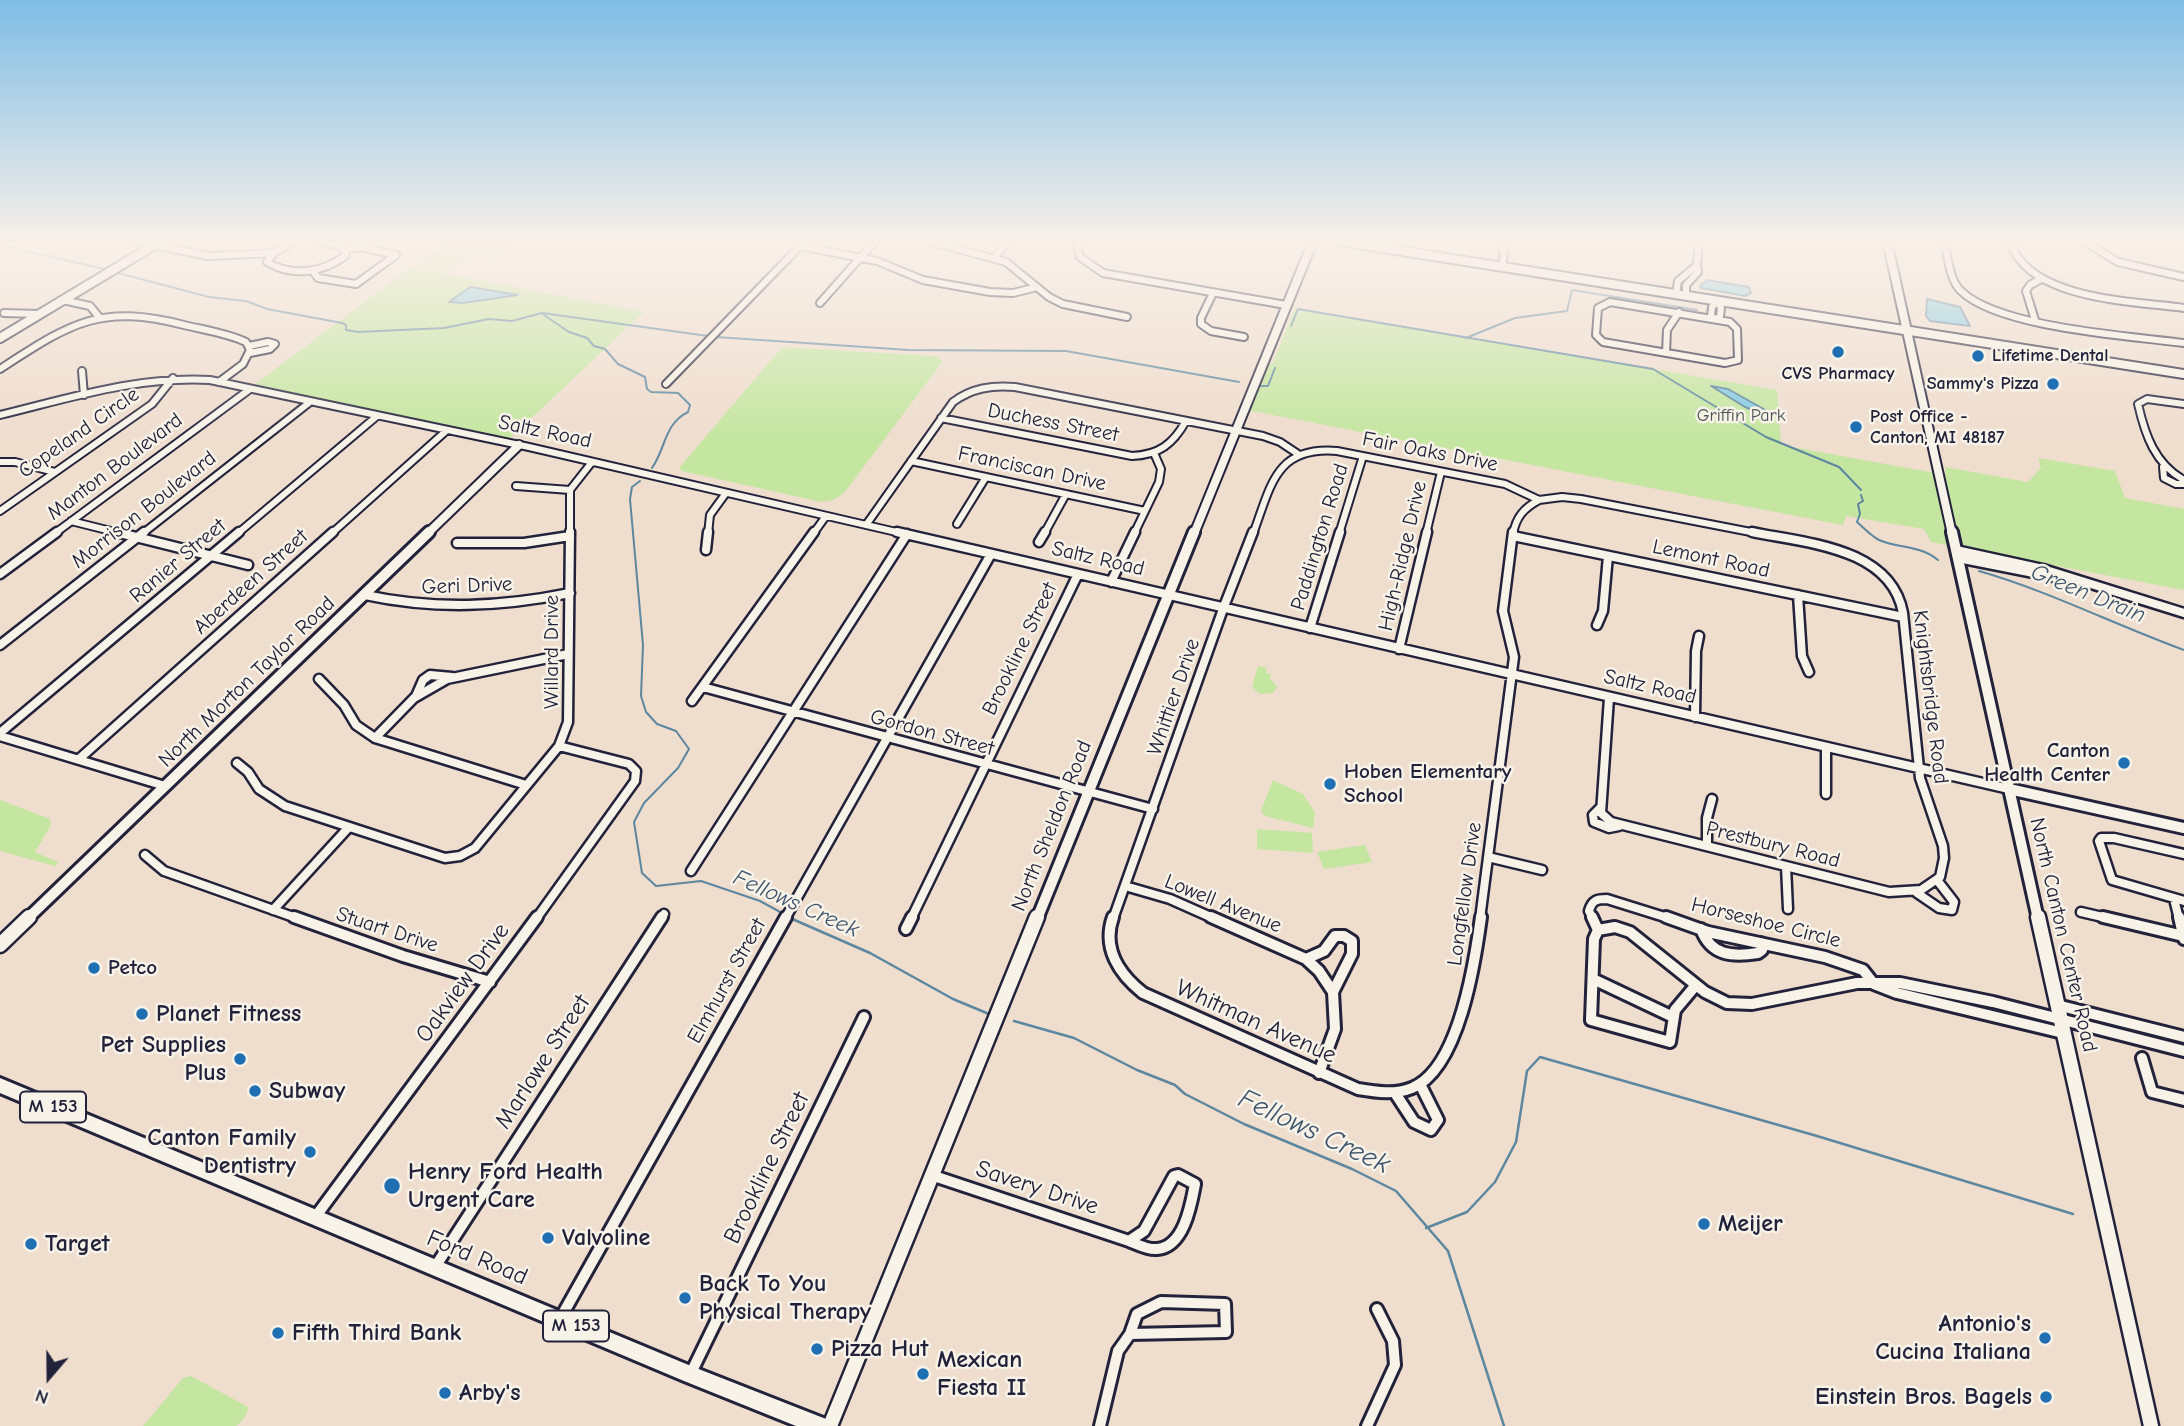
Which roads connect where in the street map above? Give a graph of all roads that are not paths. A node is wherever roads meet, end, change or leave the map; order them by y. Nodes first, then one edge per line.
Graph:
1 (50, 308) edge
2 (91, 308) edge
3 (740, 308) edge
4 (1080, 308) edge
5 (1205, 308) edge
6 (1285, 308) edge
7 (1598, 308) edge
8 (1648, 308) edge
9 (1721, 308) edge
10 (1760, 308) edge
11 (1901, 308) edge
12 (1989, 308) edge
13 (2031, 308) edge
14 (2, 312) edge
15 (1679, 312) junction
16 (39, 314) junction
17 (99, 317) junction
18 (1127, 317) dead end
19 (31, 319) junction
20 (1715, 319) junction
21 (2035, 320) junction
22 (1906, 330) junction
23 (1244, 337) dead end
24 (0, 338) edge
25 (2184, 343) edge
26 (1667, 353) junction
27 (0, 369) edge
28 (82, 371) dead end
29 (2184, 374) edge
30 (173, 378) junction
31 (219, 382) junction
32 (666, 384) dead end
33 (250, 389) junction
34 (84, 395) junction
35 (310, 402) junction
36 (2184, 404) edge
37 (0, 415) edge
38 (377, 416) junction
39 (941, 418) junction
40 (1186, 421) junction
41 (446, 430) junction
42 (1235, 431) junction
43 (519, 445) junction
44 (1154, 453) junction
45 (1298, 454) junction
46 (1363, 456) junction
47 (911, 461) junction
48 (0, 462) edge
49 (592, 462) junction
50 (55, 472) junction
51 (1441, 472) junction
52 (985, 477) junction
53 (2184, 482) edge
54 (516, 486) dead end
55 (570, 490) junction
56 (726, 493) junction
57 (1066, 494) junction
58 (1539, 500) junction
59 (0, 511) edge
60 (1145, 511) junction
61 (825, 516) junction
62 (71, 521) junction
63 (957, 524) dead end
64 (866, 525) junction
65 (908, 534) junction
66 (570, 536) junction
67 (1513, 536) junction
68 (137, 537) junction
69 (1039, 542) dead end
70 (457, 543) dead end
71 (706, 550) dead end
72 (991, 554) junction
73 (1957, 554) junction
74 (211, 556) junction
75 (1608, 556) junction
76 (248, 565) dead end
77 (1872, 566) joint
78 (1, 572) edge
79 (1078, 574) junction
80 (1111, 583) junction
81 (570, 593) junction
82 (365, 595) junction
83 (1798, 595) junction
84 (1168, 596) junction
85 (1223, 609) junction
86 (2184, 613) edge
87 (1903, 617) junction
88 (1597, 625) dead end
89 (1310, 628) junction
90 (1699, 636) dead end
91 (0, 645) edge
92 (1399, 649) junction
93 (568, 654) junction
94 (1809, 672) dead end
95 (1511, 675) junction
96 (319, 679) dead end
97 (703, 687) junction
98 (1609, 698) junction
99 (692, 701) dead end
100 (793, 712) junction
101 (1695, 717) junction
102 (0, 734) edge
103 (375, 738) junction
104 (887, 739) junction
105 (559, 746) junction
106 (1826, 747) junction
107 (79, 759) junction
108 (237, 763) dead end
109 (985, 766) junction
110 (1920, 769) junction
111 (526, 785) junction
112 (165, 786) junction
113 (2009, 789) junction
114 (1088, 792) junction
115 (1826, 794) dead end
116 (1712, 799) dead end
117 (1601, 807) junction
118 (1153, 809) junction
119 (1621, 826) junction
120 (349, 827) junction
121 (2184, 828) edge
122 (1707, 846) junction
123 (2184, 853) edge
124 (145, 855) dead end
125 (1488, 857) junction
126 (1786, 866) junction
127 (1542, 870) dead end
128 (691, 871) dead end
129 (1937, 880) junction
130 (1125, 886) junction
131 (1917, 893) junction
132 (2179, 900) edge
133 (1788, 909) dead end
134 (273, 910) junction
135 (2081, 912) dead end
136 (664, 914) dead end
137 (905, 929) dead end
138 (1701, 929) junction
139 (1598, 930) junction
140 (2183, 937) edge
141 (1761, 943) junction
142 (0, 945) edge
143 (1306, 959) junction
144 (1115, 963) joint
145 (1593, 979) junction
146 (490, 982) junction
147 (1874, 984) junction
148 (1696, 985) junction
149 (1933, 989) junction
150 (1333, 992) junction
151 (1935, 1002) junction
152 (2057, 1004) junction
153 (2013, 1007) junction
154 (1671, 1016) junction
155 (864, 1017) dead end
156 (2017, 1021) junction
157 (2062, 1027) junction
158 (2155, 1030) junction
159 (2184, 1037) edge
160 (2160, 1045) junction
161 (2184, 1051) edge
162 (2143, 1058) dead end
163 (1319, 1073) junction
164 (1420, 1084) junction
165 (0, 1085) edge
166 (1395, 1093) junction
167 (2184, 1100) edge
168 (932, 1175) junction
169 (316, 1216) junction
170 (1129, 1241) junction
171 (435, 1267) junction
172 (1377, 1309) dead end
173 (561, 1319) junction
174 (1130, 1334) junction
175 (690, 1375) junction
176 (819, 1426) edge
177 (830, 1426) edge
178 (1100, 1426) edge
179 (1367, 1426) edge
180 (2151, 1426) edge

1 - 16 street
2 - 17 street
3 - 32 street
4 - 18 street
5 - 23 street
6 - 42 street, North Sheldon Road
7 - 26 street
8 - 15 street
9 - 20 street
10 - 22 street
11 - 22 street, North Canton Center Road
12 - 21 street
13 - 21 street
14 - 16 street
14 - 19 street
15 - 20 street
15 - 26 street
16 - 19 street
17 - 27 street
17 - 31 street
19 - 24 street
20 - 26 street
21 - 25 street
22 - 29 street
22 - 73 street, North Canton Center Road
28 - 34 street
30 - 31 street, Saltz Road
30 - 34 street, Saltz Road
30 - 50 street, Copeland Circle
31 - 33 street, Saltz Road
33 - 35 street, Saltz Road
33 - 62 street, Manton Boulevard
34 - 37 street, Saltz Road
35 - 38 street, Saltz Road
35 - 68 street, Morrison Boulevard
36 - 53 street
38 - 41 street, Saltz Road
38 - 74 street, Ranier Street
39 - 40 street
39 - 44 street, Duchess Street
39 - 47 street
40 - 42 street
40 - 44 street
41 - 43 street, Saltz Road
41 - 107 street, Aberdeen Street
42 - 45 street
42 - 84 street, North Sheldon Road
43 - 49 street, Saltz Road
43 - 82 street, North Morton Taylor Road
44 - 60 street
45 - 46 street, Fair Oaks Drive
45 - 85 street, Whittier Drive
46 - 51 street, Fair Oaks Drive
46 - 89 street, Paddington Road
47 - 52 street, Franciscan Drive
47 - 64 street
48 - 50 street
49 - 55 street
49 - 56 street, Saltz Road
50 - 59 street, Copeland Circle
51 - 58 street, Fair Oaks Drive
51 - 92 street, High-Ridge Drive
52 - 57 street, Franciscan Drive
52 - 63 street
54 - 55 street
55 - 66 street, Willard Drive
56 - 61 street, Saltz Road
56 - 71 street
57 - 60 street, Franciscan Drive
57 - 69 street
58 - 67 street, Longfellow Drive
58 - 77 street, Fair Oaks Drive
60 - 80 street
61 - 64 street, Saltz Road
61 - 97 street
62 - 68 street
62 - 78 street, Manton Boulevard
64 - 65 street, Saltz Road
65 - 72 street, Saltz Road
65 - 100 street
66 - 70 street
66 - 81 street, Willard Drive
67 - 75 street, Lemont Road
67 - 95 street, Longfellow Drive
68 - 74 street
68 - 91 street, Morrison Boulevard
72 - 79 street, Saltz Road
72 - 104 street, Elmhurst Street
73 - 86 street
73 - 113 street, North Canton Center Road
74 - 76 street
74 - 102 street, Ranier Street
75 - 83 street, Lemont Road
75 - 88 street
77 - 87 street, Knightsbridge Road
79 - 80 street, Saltz Road
79 - 109 street, Brookline Street
80 - 84 street, Saltz Road
81 - 82 street, Geri Drive
81 - 93 street, Willard Drive
82 - 112 street, North Morton Taylor Road
83 - 87 street, Lemont Road
83 - 94 street
84 - 85 street, Saltz Road
84 - 114 street, North Sheldon Road
85 - 89 street, Saltz Road
85 - 118 street, Whittier Drive
87 - 110 street, Knightsbridge Road
89 - 92 street, Saltz Road
90 - 101 street
92 - 95 street, Saltz Road
93 - 103 street
93 - 105 street, Willard Drive
95 - 98 street, Saltz Road
95 - 125 street, Longfellow Drive
96 - 103 street
97 - 99 street
97 - 100 street, Gordon Street
98 - 101 street, Saltz Road
98 - 117 street
100 - 104 street, Gordon Street
100 - 128 street
101 - 106 street, Saltz Road
102 - 107 street
103 - 111 street
104 - 109 street, Gordon Street
104 - 173 street, Elmhurst Street
105 - 111 street, Willard Drive
105 - 146 street, Oakview Drive
106 - 110 street, Saltz Road
106 - 115 street
107 - 112 street
108 - 120 street
109 - 114 street, Gordon Street
109 - 137 street, Brookline Street
110 - 113 street, Saltz Road
110 - 129 street, Knightsbridge Road
111 - 120 street, Willard Drive
112 - 142 street, North Morton Taylor Road
113 - 121 street, Saltz Road
113 - 152 street, North Canton Center Road
114 - 118 street, Gordon Street
114 - 168 street, North Sheldon Road
116 - 122 street
117 - 119 street, Prestbury Road
117 - 119 street, Prestbury Road
118 - 130 street, Whittier Drive
119 - 122 street, Prestbury Road
120 - 134 street
122 - 126 street, Prestbury Road
123 - 132 street
124 - 134 street, Stuart Drive
125 - 127 street
125 - 164 street, Longfellow Drive
126 - 131 street, Prestbury Road
126 - 133 street
129 - 131 street
129 - 131 street, Prestbury Road
130 - 143 street, Lowell Avenue
130 - 144 street, Whittier Drive
132 - 140 street
134 - 146 street, Stuart Drive
135 - 140 street
136 - 171 street, Marlowe Street
138 - 139 street, Horseshoe Circle
138 - 141 street, Horseshoe Circle
138 - 141 street
139 - 145 street
139 - 148 street, Horseshoe Circle
141 - 147 street, Horseshoe Circle
143 - 150 street, Lowell Avenue
143 - 150 street
144 - 163 street, Whitman Avenue
145 - 154 street
145 - 154 street
146 - 169 street, Oakview Drive
147 - 148 street, Horseshoe Circle
147 - 149 street, Horseshoe Circle
147 - 151 street, Horseshoe Circle
148 - 154 street
149 - 151 street
149 - 153 street, Horseshoe Circle
150 - 163 street
151 - 156 street, Horseshoe Circle
152 - 157 street, North Canton Center Road
152 - 158 street
153 - 156 street
153 - 157 street, Horseshoe Circle
155 - 175 street, Brookline Street
156 - 157 street, Horseshoe Circle
157 - 160 street
157 - 180 street, North Canton Center Road
158 - 159 street
158 - 160 street
160 - 161 street
162 - 167 street
163 - 166 street, Whitman Avenue
164 - 166 street, Whitman Avenue
164 - 166 street
165 - 169 main road, Ford Road / M 153
168 - 170 street, Savery Drive
168 - 177 street, North Sheldon Road
169 - 171 main road, Ford Road / M 153
170 - 170 street, Savery Drive
171 - 173 main road, Ford Road / M 153
172 - 179 street
173 - 175 main road, Ford Road / M 153
174 - 174 street
174 - 178 street
175 - 176 main road, Ford Road / M 153

